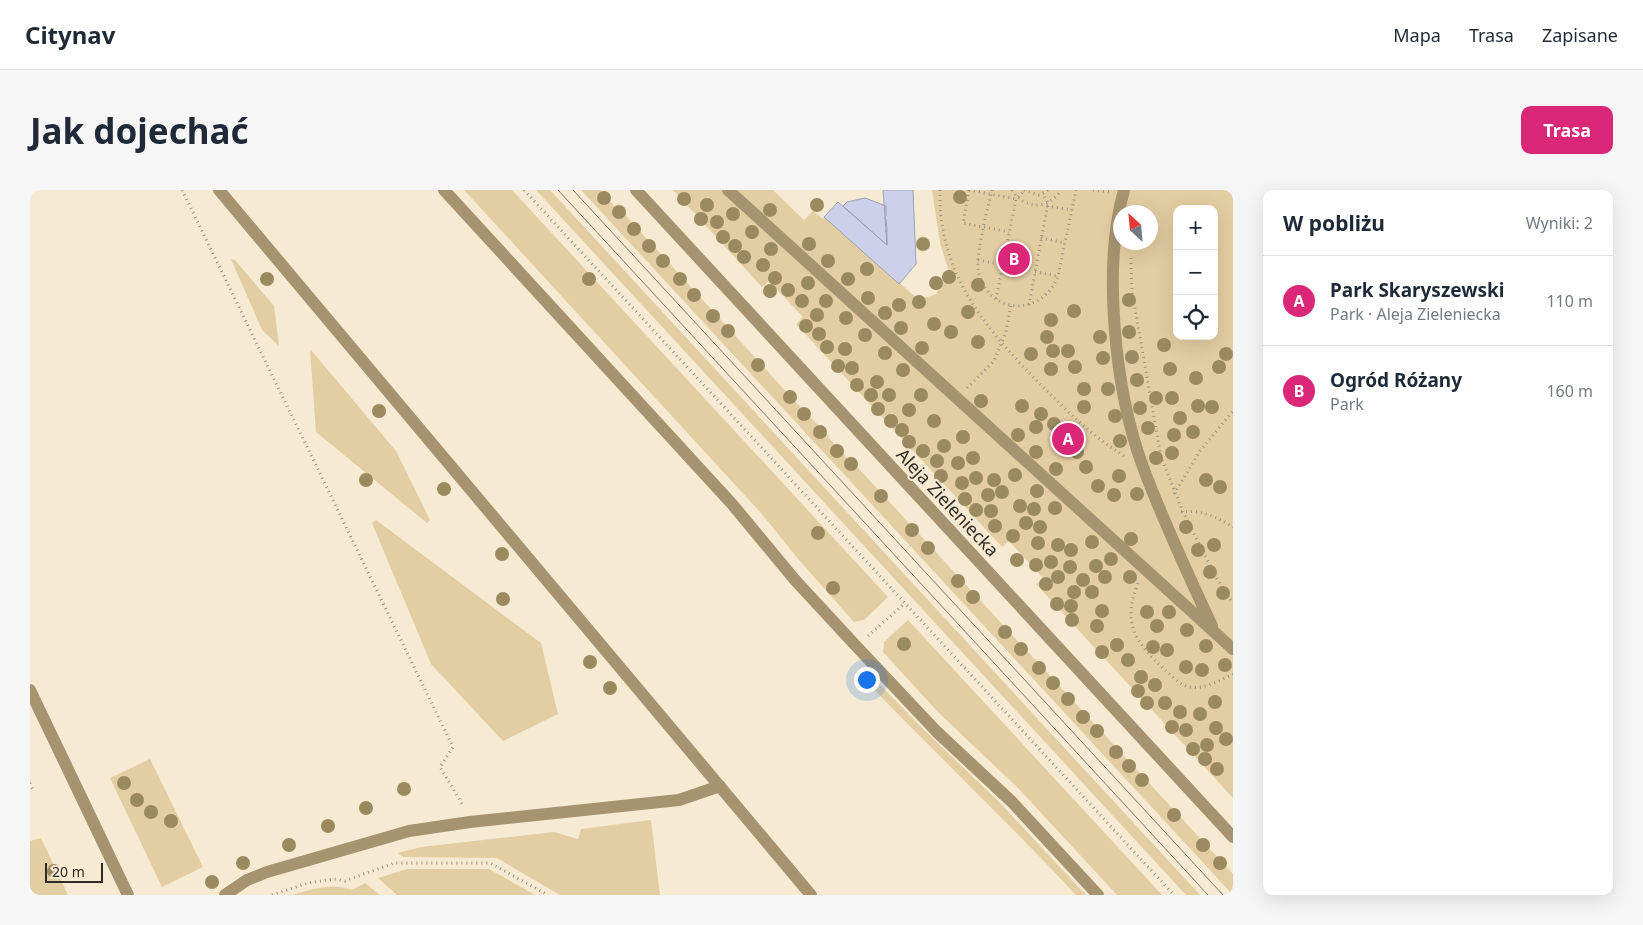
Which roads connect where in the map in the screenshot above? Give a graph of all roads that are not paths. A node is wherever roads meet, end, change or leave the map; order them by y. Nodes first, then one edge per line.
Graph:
1 (219, 190) edge
2 (444, 190) edge
3 (636, 190) edge
4 (728, 190) edge
5 (1124, 190) edge
6 (1214, 630) junction
7 (1233, 649) edge
8 (30, 690) edge
9 (720, 786) junction
10 (1233, 837) edge
11 (128, 895) edge
12 (224, 895) edge
13 (812, 895) edge
14 (1098, 895) edge

1 - 9 street
2 - 14 street
3 - 10 street, Aleja Zieleniecka
4 - 6 street
5 - 6 street
6 - 7 street
8 - 11 street
9 - 12 street
9 - 13 street

